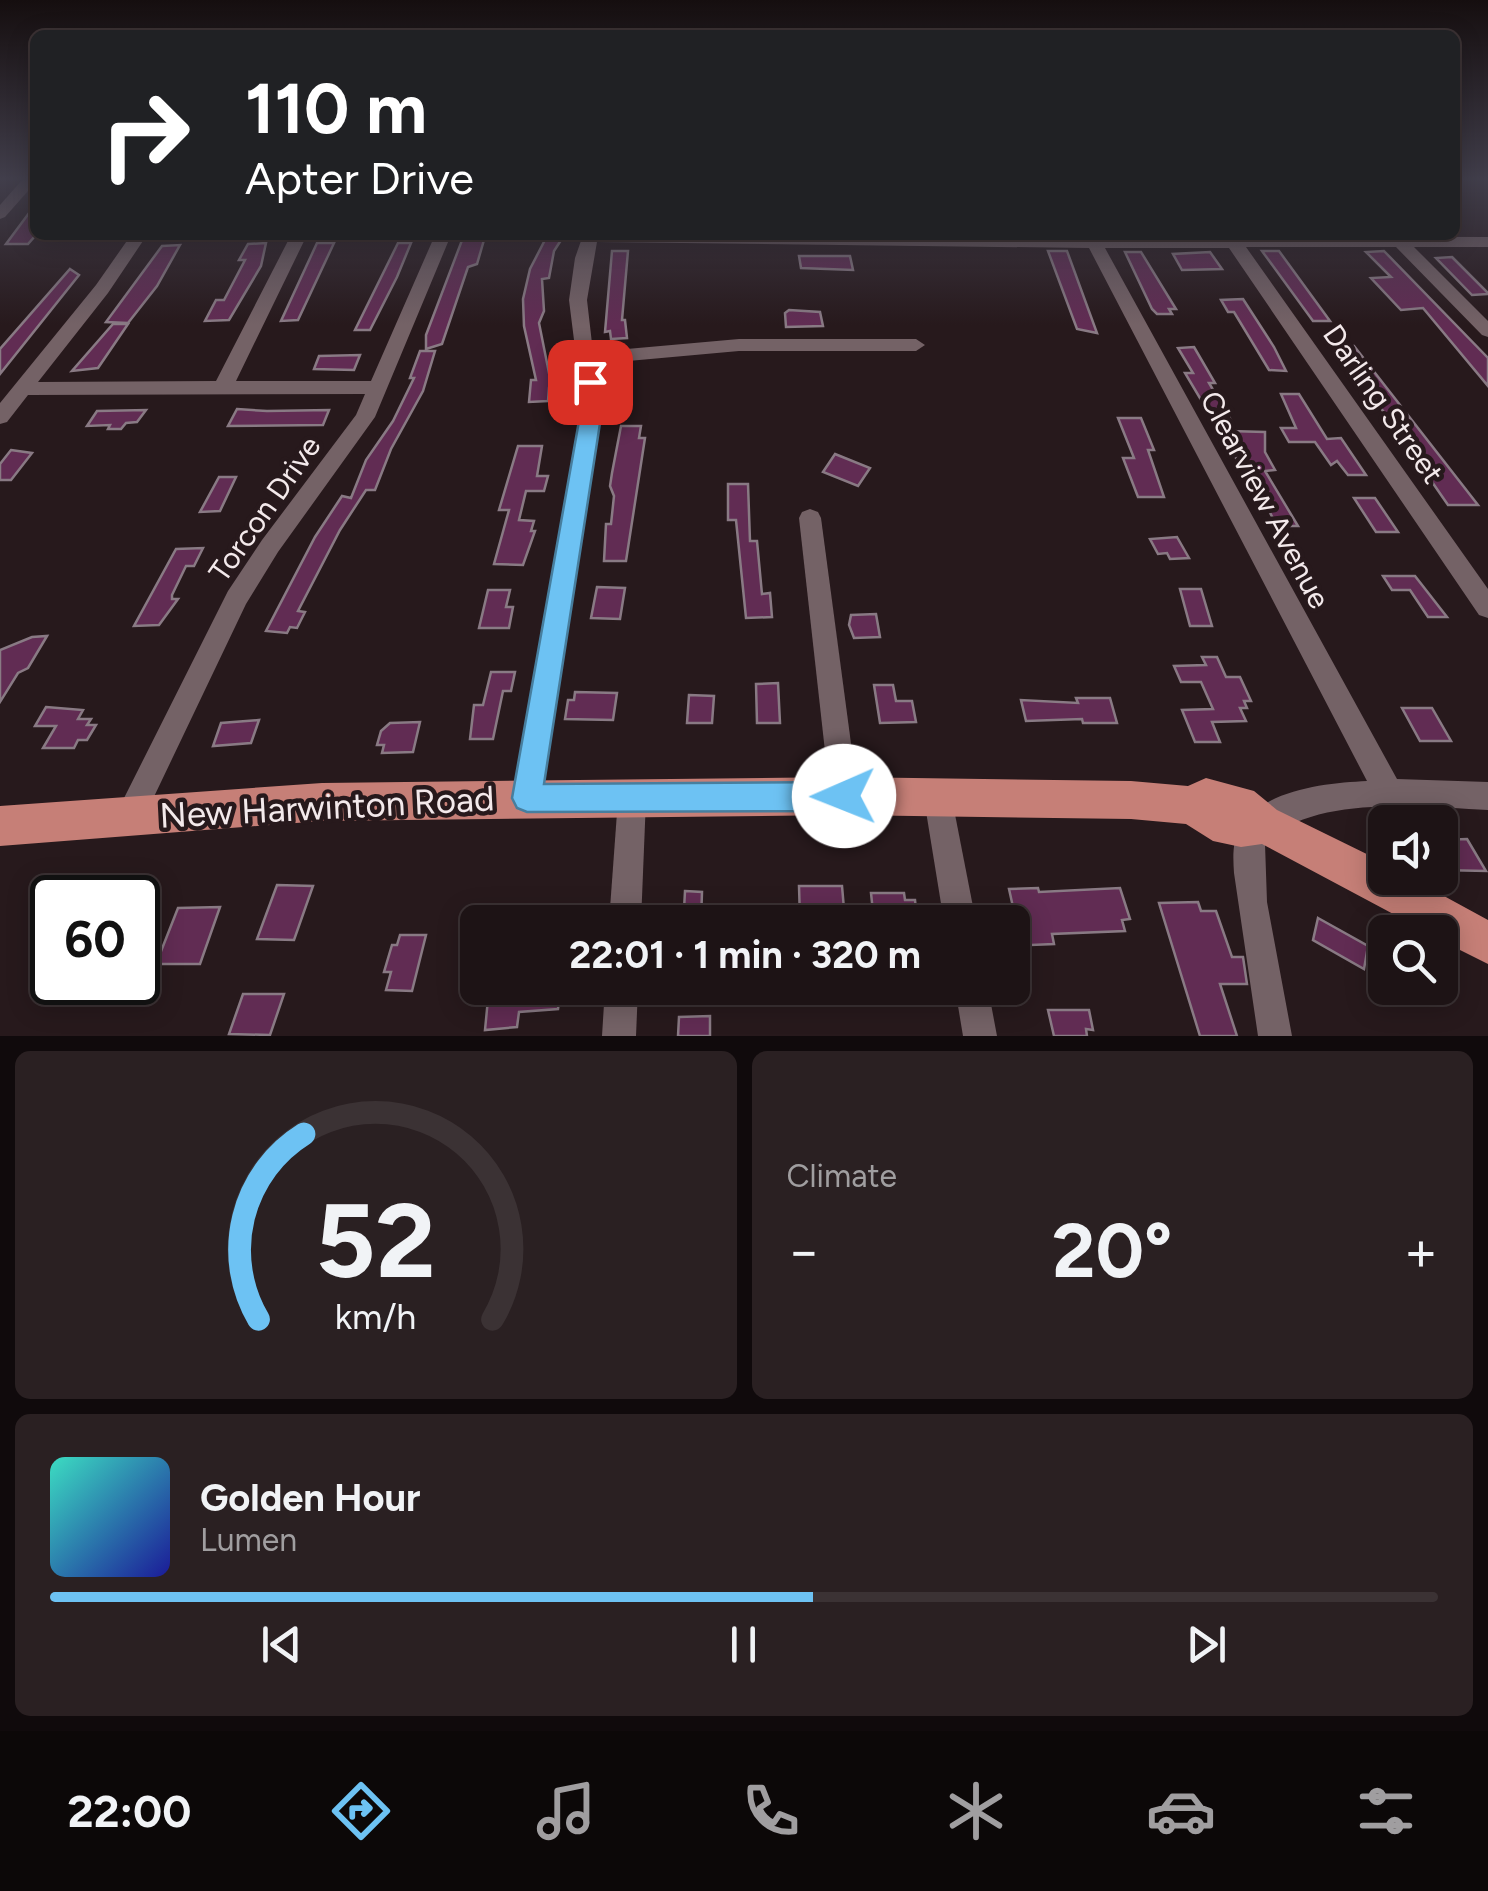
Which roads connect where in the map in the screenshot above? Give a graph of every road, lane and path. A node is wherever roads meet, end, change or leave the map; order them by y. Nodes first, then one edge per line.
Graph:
1 (136, 240) edge
2 (296, 240) edge
3 (440, 240) edge
4 (590, 240) edge
5 (1093, 240) edge
6 (1232, 240) edge
7 (1398, 240) edge
8 (1442, 240) edge
9 (1488, 242) edge
10 (1488, 330) edge
11 (916, 345) dead end
12 (587, 359) junction
13 (377, 386) junction
14 (223, 387) junction
15 (23, 389) junction
16 (0, 417) edge
17 (810, 518) dead end
18 (1488, 608) edge
19 (1388, 792) junction
20 (844, 796) junction
21 (1488, 796) edge
22 (527, 798) junction
23 (632, 799) junction
24 (938, 799) junction
25 (130, 816) junction
26 (1262, 824) junction
27 (0, 826) edge
28 (626, 905) edge
29 (957, 905) edge
30 (1488, 943) edge
31 (621, 1005) edge
32 (975, 1005) edge
33 (619, 1036) edge
34 (980, 1036) edge
35 (1275, 1036) edge

1 - 15 street
2 - 14 street
3 - 13 street, Torcon Drive
4 - 12 street
5 - 19 street, Clearview Avenue
6 - 18 street, Darling Street
7 - 10 street
8 - 9 street
11 - 12 street
12 - 22 street
13 - 14 street
13 - 25 street, Torcon Drive
14 - 15 street
15 - 16 street
17 - 20 street
19 - 21 street
19 - 26 street
20 - 23 main road, New Harwinton Road
20 - 24 main road, New Harwinton Road
22 - 23 main road, New Harwinton Road
22 - 25 main road, New Harwinton Road
23 - 28 street
24 - 26 main road, New Harwinton Road
24 - 29 street
25 - 27 main road, New Harwinton Road
26 - 30 main road, New Harwinton Road
26 - 35 street
31 - 33 street
32 - 34 street

